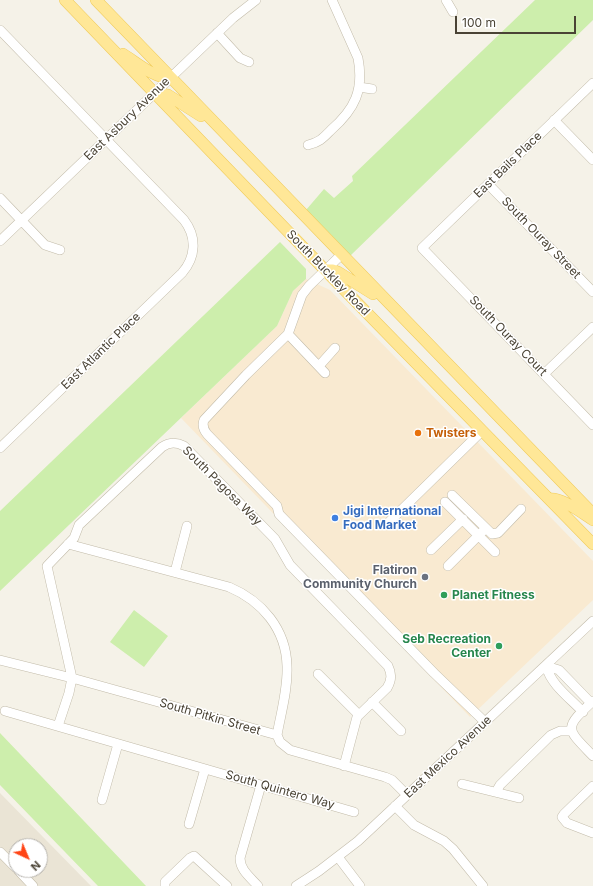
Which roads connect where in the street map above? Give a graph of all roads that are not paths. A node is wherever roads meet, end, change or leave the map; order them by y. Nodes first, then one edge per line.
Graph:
1 (65, 0) edge
2 (96, 0) edge
3 (256, 0) edge
4 (332, 0) edge
5 (446, 0) edge
6 (453, 12) dead end
7 (0, 30) edge
8 (217, 33) junction
9 (108, 44) junction
10 (249, 62) dead end
11 (171, 78) junction
12 (593, 82) edge
13 (359, 87) junction
14 (372, 90) dead end
15 (155, 93) junction
16 (554, 120) junction
17 (216, 124) junction
18 (106, 140) junction
19 (308, 145) dead end
20 (593, 160) edge
21 (488, 184) junction
22 (0, 198) edge
23 (21, 220) junction
24 (0, 241) edge
25 (422, 248) joint
26 (60, 250) dead end
27 (342, 255) junction
28 (325, 270) junction
29 (593, 292) edge
30 (389, 304) junction
31 (593, 327) edge
32 (288, 334) junction
33 (335, 348) dead end
34 (544, 374) junction
35 (593, 424) edge
36 (482, 431) junction
37 (0, 448) edge
38 (549, 499) junction
39 (522, 509) dead end
40 (593, 514) edge
41 (463, 519) junction
42 (593, 520) edge
43 (388, 523) dead end
44 (187, 526) dead end
45 (483, 532) junction
46 (581, 532) junction
47 (593, 540) edge
48 (68, 544) junction
49 (593, 544) edge
50 (431, 550) dead end
51 (495, 552) dead end
52 (448, 566) dead end
53 (175, 572) junction
54 (593, 621) edge
55 (0, 660) edge
56 (546, 666) junction
57 (318, 674) dead end
58 (72, 678) junction
59 (372, 702) junction
60 (592, 702) edge
61 (5, 711) dead end
62 (583, 712) junction
63 (359, 715) junction
64 (485, 722) junction
65 (58, 726) junction
66 (401, 731) dead end
67 (571, 731) junction
68 (277, 736) junction
69 (118, 744) junction
70 (593, 756) edge
71 (344, 766) junction
72 (205, 769) junction
73 (462, 784) dead end
74 (260, 785) junction
75 (593, 786) edge
76 (496, 792) junction
77 (407, 795) junction
78 (519, 798) dead end
79 (102, 800) dead end
80 (396, 806) junction
81 (354, 812) dead end
82 (189, 824) dead end
83 (593, 832) edge
84 (0, 852) edge
85 (338, 857) junction
86 (8, 860) edge
87 (25, 878) edge
88 (33, 886) edge
89 (165, 886) edge
90 (227, 886) edge
91 (258, 886) edge
92 (296, 886) edge
93 (360, 886) edge
94 (483, 886) edge

1 - 9 main road, South Buckley Road
2 - 11 main road, South Buckley Road
3 - 8 street, East Asbury Avenue
4 - 13 street
5 - 6 street
7 - 18 street
8 - 10 street
8 - 11 street, East Asbury Avenue
9 - 11 main road
9 - 15 main road, South Buckley Road
11 - 15 street, East Asbury Avenue
11 - 17 main road, South Buckley Road
12 - 16 street, East Bails Place
13 - 14 street
13 - 19 street
15 - 17 main road
15 - 18 street, East Asbury Avenue
15 - 28 main road, South Buckley Road
16 - 20 street
16 - 21 street, East Bails Place
17 - 27 main road, South Buckley Road
18 - 23 street, East Asbury Avenue
18 - 37 street, East Atlantic Place
21 - 25 street, East Bails Place
21 - 29 street, South Ouray Street
22 - 23 street
23 - 24 street, East Asbury Avenue
23 - 26 street
25 - 34 street, South Ouray Court
27 - 28 street
27 - 30 main road, South Buckley Road
28 - 30 main road
28 - 32 street
28 - 36 main road, South Buckley Road
30 - 40 main road, South Buckley Road
31 - 34 street
32 - 33 street
32 - 64 street
34 - 35 street, South Ouray Court
36 - 38 main road, South Buckley Road
36 - 43 street
38 - 42 main road
38 - 46 main road, South Buckley Road
39 - 45 street
41 - 45 street
41 - 45 street
41 - 50 street
44 - 53 street
45 - 51 street
45 - 52 street
46 - 47 main road
46 - 49 main road, South Buckley Road
48 - 53 street
48 - 58 street, South Pagosa Way
48 - 59 street, South Pagosa Way
53 - 68 street
54 - 56 street, East Mexico Avenue
55 - 58 street, South Pitkin Street
56 - 60 street
56 - 62 street
56 - 64 street, East Mexico Avenue
57 - 63 street
58 - 65 street, South Pagosa Way
58 - 68 street, South Pitkin Street
59 - 63 street, South Pagosa Way
59 - 66 street
60 - 62 street
61 - 65 street, South Quintero Way
62 - 67 street
63 - 71 street, South Pagosa Way
64 - 77 street, East Mexico Avenue
65 - 69 street, South Quintero Way
67 - 70 street
67 - 76 street
68 - 71 street, South Pitkin Street
69 - 72 street, South Quintero Way
69 - 79 street
71 - 77 street, South Pitkin Street
72 - 74 street, South Quintero Way
72 - 82 street
73 - 76 street
74 - 81 street, South Quintero Way
74 - 91 street
75 - 83 street
76 - 78 street
77 - 80 street, East Mexico Avenue
80 - 85 street, East Mexico Avenue
80 - 94 street
84 - 86 street
85 - 92 street, East Mexico Avenue
85 - 93 street
87 - 88 street
89 - 90 street

